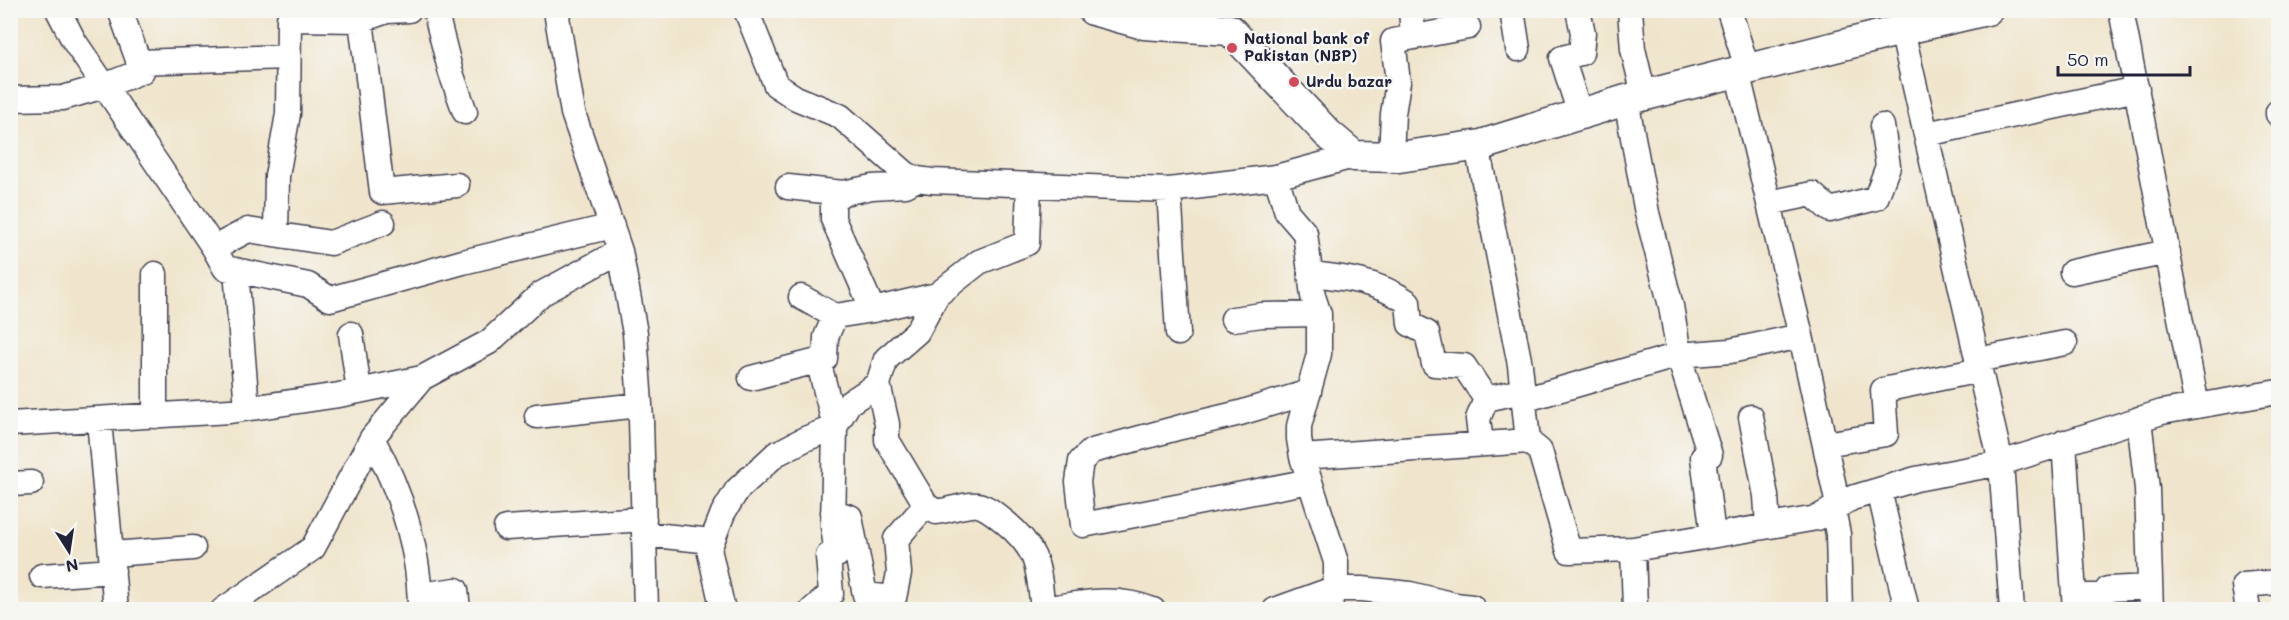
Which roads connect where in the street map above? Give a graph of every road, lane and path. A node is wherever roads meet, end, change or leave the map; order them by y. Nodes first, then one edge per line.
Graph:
1 (58, 10) edge
2 (120, 10) edge
3 (409, 10) edge
4 (435, 10) edge
5 (559, 10) edge
6 (746, 10) edge
7 (1093, 10) edge
8 (1411, 10) edge
9 (1512, 10) edge
10 (1578, 10) edge
11 (1629, 10) edge
12 (1730, 10) edge
13 (1987, 10) edge
14 (2121, 10) edge
15 (373, 15) edge
16 (1229, 20) edge
17 (1468, 27) dead end
18 (1902, 30) junction
19 (1413, 36) junction
20 (1518, 49) dead end
21 (288, 57) junction
22 (138, 62) junction
23 (1742, 70) junction
24 (104, 86) junction
25 (2136, 89) junction
26 (1635, 97) junction
27 (10, 99) edge
28 (465, 112) dead end
29 (1580, 114) junction
30 (1882, 126) dead end
31 (1926, 134) junction
32 (1477, 146) junction
33 (1354, 156) junction
34 (1391, 157) junction
35 (1276, 177) junction
36 (917, 179) junction
37 (457, 185) dead end
38 (1029, 185) junction
39 (788, 187) dead end
40 (1169, 190) junction
41 (843, 193) junction
42 (1769, 202) junction
43 (383, 223) dead end
44 (612, 226) junction
45 (276, 233) junction
46 (213, 248) junction
47 (620, 251) junction
48 (2168, 252) junction
49 (236, 270) junction
50 (2072, 272) dead end
51 (155, 274) dead end
52 (1311, 274) junction
53 (937, 295) junction
54 (801, 297) dead end
55 (873, 310) junction
56 (1319, 314) junction
57 (835, 316) junction
58 (1233, 319) dead end
59 (1178, 333) dead end
60 (351, 334) dead end
61 (1801, 336) junction
62 (2065, 343) dead end
63 (1679, 355) junction
64 (818, 360) junction
65 (1978, 365) junction
66 (422, 378) junction
67 (751, 378) dead end
68 (878, 384) junction
69 (359, 391) junction
70 (1309, 392) junction
71 (2278, 392) edge
72 (1523, 395) junction
73 (1486, 399) junction
74 (640, 405) junction
75 (2197, 406) junction
76 (247, 408) junction
77 (155, 416) junction
78 (537, 416) dead end
79 (1751, 417) dead end
80 (2139, 419) junction
81 (99, 420) junction
82 (10, 424) edge
83 (835, 427) junction
84 (372, 438) junction
85 (1528, 441) junction
86 (2064, 442) junction
87 (1481, 443) junction
88 (1825, 444) junction
89 (1302, 457) junction
90 (2001, 463) junction
91 (1310, 481) junction
92 (1879, 490) junction
93 (926, 505) junction
94 (1835, 507) junction
95 (833, 512) junction
96 (1768, 526) junction
97 (644, 527) junction
98 (506, 528) dead end
99 (1713, 535) junction
100 (712, 541) junction
101 (193, 548) dead end
102 (1633, 549) junction
103 (113, 562) junction
104 (42, 576) dead end
105 (2278, 582) edge
106 (2150, 598) edge
107 (1331, 599) edge
108 (420, 602) edge
109 (2074, 603) edge
110 (1472, 607) dead end
111 (116, 609) edge
112 (223, 609) edge
113 (458, 609) edge
114 (646, 609) edge
115 (723, 609) edge
116 (812, 609) edge
117 (1043, 609) edge
118 (1154, 609) edge
119 (1275, 609) edge
120 (1635, 609) edge
121 (1840, 609) edge
122 (1907, 609) edge
123 (2012, 609) edge
124 (2248, 609) edge

1 - 24 street
2 - 22 street
3 - 15 street
4 - 28 street
5 - 44 street
6 - 36 street
7 - 16 main road
8 - 19 street
9 - 20 street
10 - 29 street
11 - 26 street
12 - 23 street
13 - 18 main road
14 - 25 street
15 - 21 street
15 - 37 street
16 - 33 main road
17 - 19 street
18 - 23 main road
18 - 31 street
19 - 34 street
21 - 22 street
21 - 45 street
22 - 24 street
23 - 26 main road
23 - 42 street
24 - 27 street
24 - 46 street
25 - 31 street
25 - 48 street
26 - 29 main road
26 - 63 street
29 - 32 main road
30 - 42 street
31 - 65 street
32 - 34 main road
32 - 72 street
33 - 34 main road
33 - 35 street
35 - 40 street
35 - 52 street
36 - 38 street
36 - 41 street
38 - 40 street
38 - 53 street
39 - 41 street
40 - 59 street
41 - 55 street
42 - 61 street
43 - 45 street
44 - 47 street
44 - 49 street
45 - 46 street
46 - 49 street
47 - 66 street
47 - 74 street
48 - 50 street
48 - 75 street
49 - 76 street
51 - 77 street
52 - 56 street
52 - 73 street
53 - 55 street
53 - 68 street
54 - 57 street
55 - 57 street
56 - 58 street
56 - 70 street
57 - 64 street
60 - 69 street
61 - 63 street
61 - 88 street
62 - 65 street
63 - 72 street
63 - 99 street
64 - 67 street
64 - 83 street
65 - 88 street
65 - 90 street
66 - 69 street
66 - 84 street
68 - 83 street
68 - 93 street
69 - 76 street
70 - 89 street
70 - 91 street
71 - 75 street
72 - 73 street
72 - 85 street
73 - 87 street
74 - 78 street
74 - 97 street
75 - 80 street
76 - 77 street
77 - 81 street
79 - 96 street
80 - 86 street
80 - 106 street
81 - 82 street
81 - 103 street
83 - 95 street
83 - 100 street
84 - 108 street
84 - 112 street
85 - 87 street
85 - 102 street
86 - 90 street
86 - 109 street
87 - 89 street
88 - 94 street
89 - 91 street
90 - 92 street
90 - 123 street
91 - 107 street
92 - 94 street
92 - 122 street
93 - 95 street
93 - 117 street
94 - 96 street
94 - 121 street
95 - 116 street
96 - 99 street
97 - 98 street
97 - 100 street
97 - 114 street
99 - 102 street
100 - 115 street
101 - 103 street
102 - 120 street
103 - 104 street
103 - 111 street
105 - 124 street
106 - 109 street
107 - 110 street
107 - 119 street
108 - 113 street
117 - 118 street

